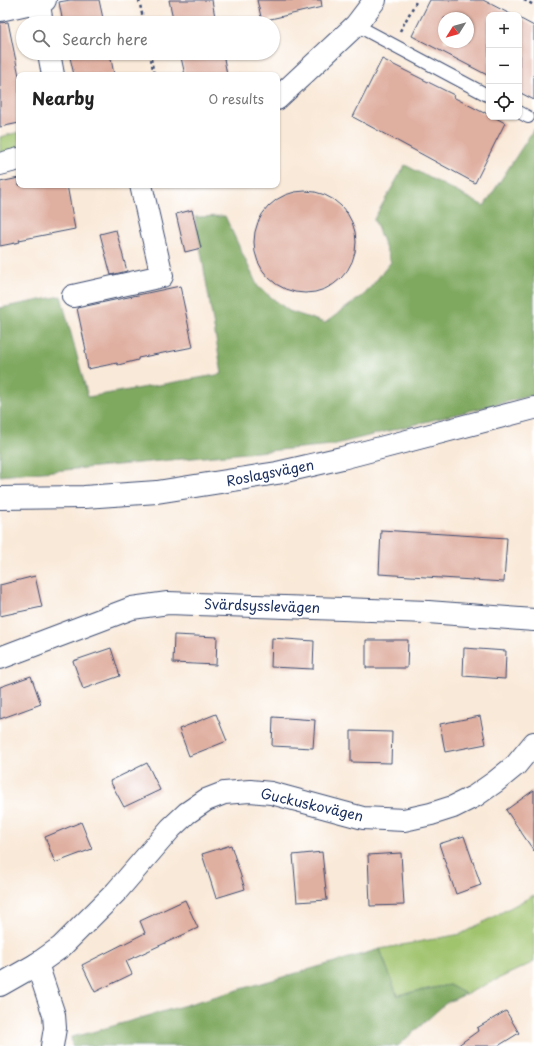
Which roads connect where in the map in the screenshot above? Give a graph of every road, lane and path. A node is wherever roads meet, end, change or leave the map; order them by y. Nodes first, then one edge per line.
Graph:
1 (40, 0) edge
2 (139, 0) edge
3 (375, 0) edge
4 (417, 0) edge
5 (524, 0) edge
6 (534, 5) edge
7 (0, 10) edge
8 (41, 16) edge
9 (142, 16) edge
10 (356, 25) junction
11 (393, 45) junction
12 (50, 60) edge
13 (151, 60) edge
14 (52, 72) edge
15 (153, 72) edge
16 (486, 94) edge
17 (280, 96) edge
18 (16, 160) edge
19 (0, 164) edge
20 (142, 188) edge
21 (73, 296) dead end
22 (534, 408) edge
23 (0, 498) edge
24 (534, 620) edge
25 (0, 658) edge
26 (534, 743) edge
27 (37, 964) junction
28 (0, 985) edge
29 (52, 1046) edge

1 - 7 street
1 - 8 street
2 - 9 path
3 - 10 street
4 - 11 path
5 - 6 path
10 - 11 lane
10 - 17 street
11 - 16 lane
12 - 14 street
13 - 15 path
18 - 19 street
20 - 21 street
22 - 23 street, Roslagsvägen
24 - 25 street, Svärdsysslevägen
26 - 27 street, Guckuskovägen
27 - 28 street, Guckuskovägen
27 - 29 street

